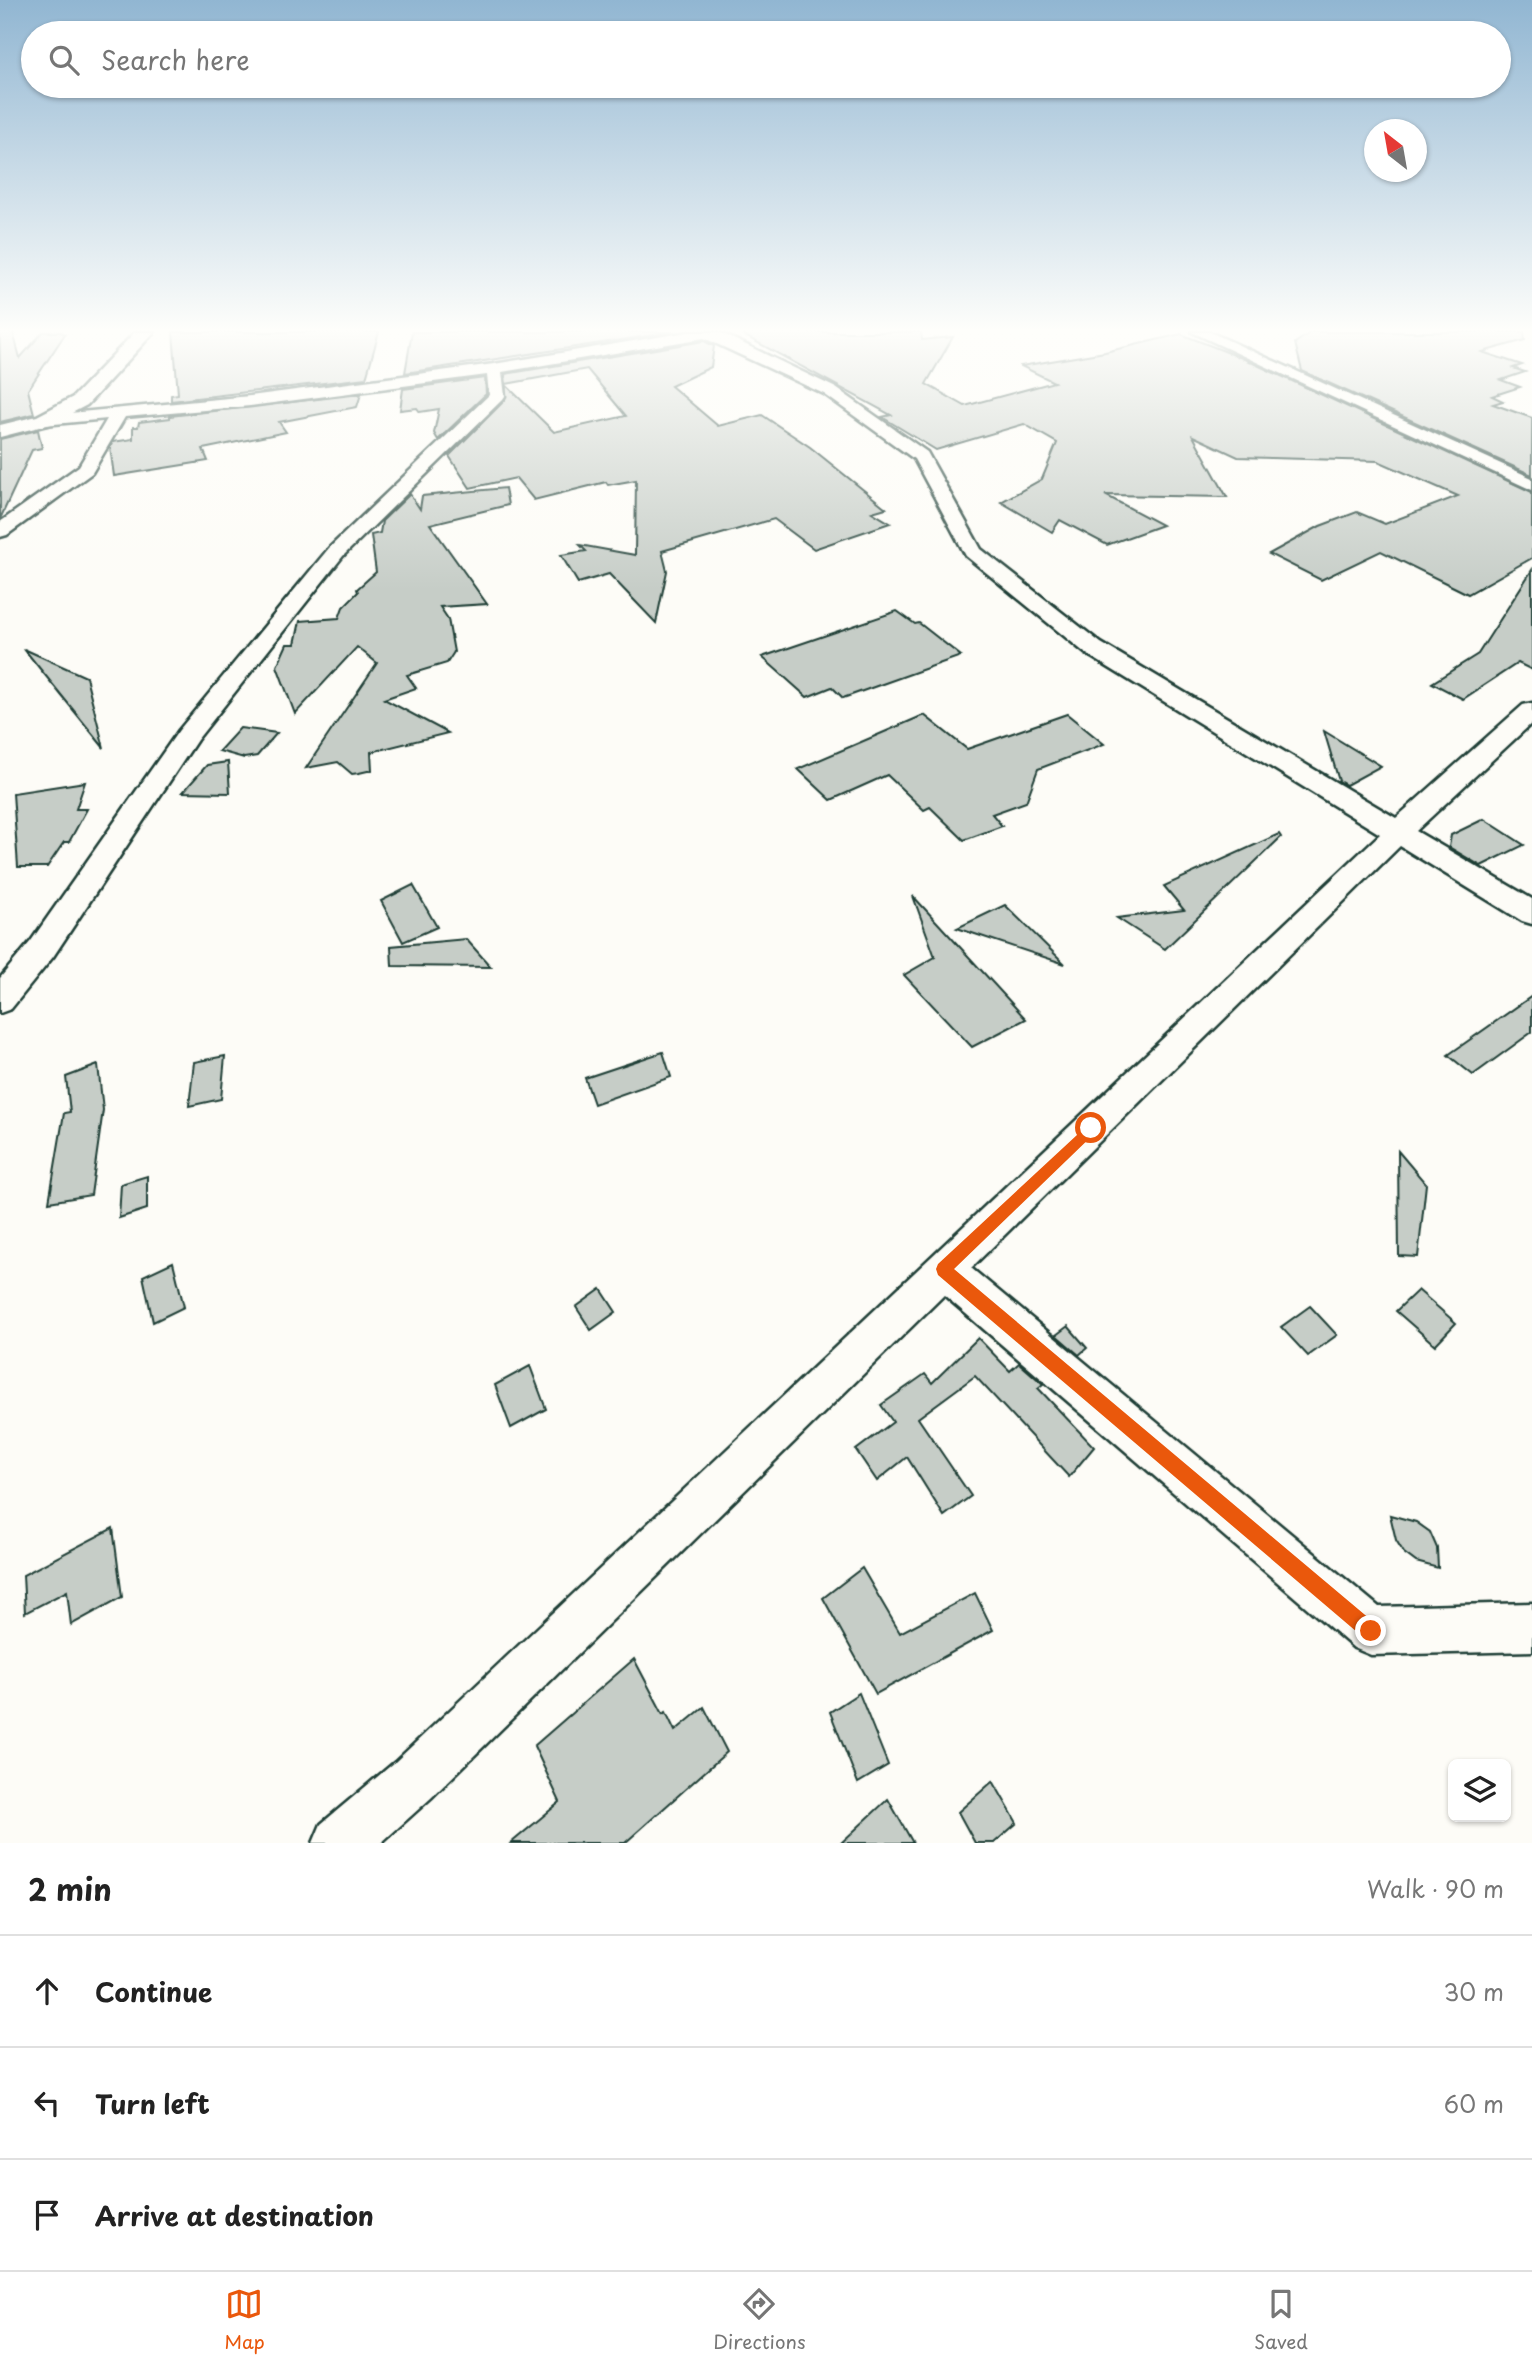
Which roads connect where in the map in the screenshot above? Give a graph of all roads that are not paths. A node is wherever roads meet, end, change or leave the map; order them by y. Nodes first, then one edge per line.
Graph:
1 (48, 418) edge
2 (65, 418) edge
3 (116, 418) edge
4 (473, 418) edge
5 (868, 418) edge
6 (1386, 418) edge
7 (44, 420) junction
8 (0, 430) edge
9 (1532, 485) edge
10 (0, 531) edge
11 (1532, 710) edge
12 (1397, 833) junction
13 (1532, 913) edge
14 (0, 1000) edge
15 (943, 1269) junction
16 (1532, 1627) edge
17 (340, 1843) edge

1 - 7 street
2 - 7 street
3 - 10 street
4 - 14 street
5 - 12 street
6 - 9 street
7 - 8 street
11 - 12 street
12 - 13 street
12 - 15 street
15 - 16 street
15 - 17 street

